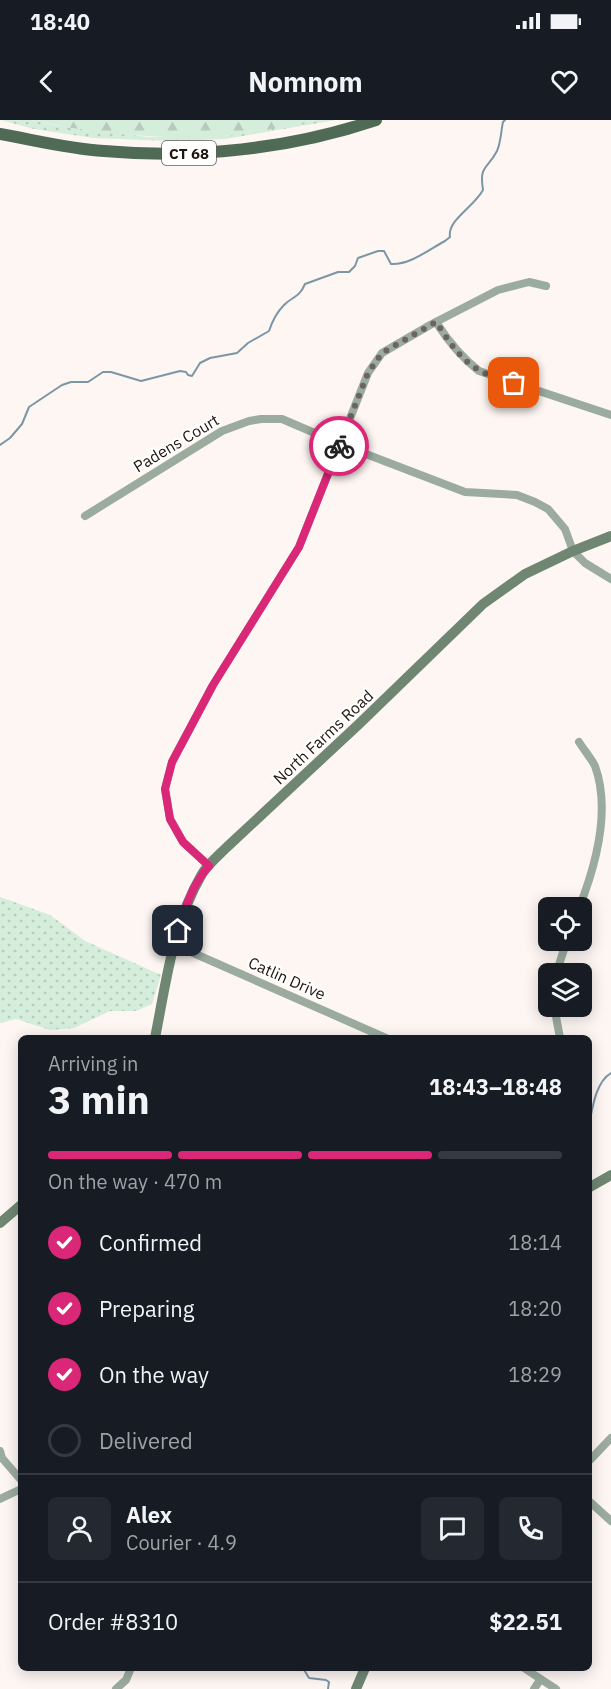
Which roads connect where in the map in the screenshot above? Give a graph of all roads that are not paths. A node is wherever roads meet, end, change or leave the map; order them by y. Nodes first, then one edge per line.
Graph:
1 (376, 120) edge
2 (0, 134) edge
3 (546, 286) dead end
4 (436, 322) junction
5 (611, 415) edge
6 (340, 444) junction
7 (85, 516) dead end
8 (611, 536) edge
9 (573, 551) junction
10 (611, 579) edge
11 (579, 742) dead end
12 (607, 819) edge
13 (209, 866) junction
14 (583, 897) edge
15 (175, 945) junction
16 (556, 1017) edge
17 (155, 1035) edge
18 (379, 1035) edge
19 (559, 1035) edge
20 (611, 1175) edge
21 (592, 1186) edge
22 (18, 1207) edge
23 (0, 1223) edge
24 (611, 1438) edge
25 (0, 1451) edge
26 (592, 1458) edge
27 (18, 1477) edge
28 (18, 1490) edge
29 (0, 1499) edge
30 (592, 1504) edge
31 (611, 1521) edge
32 (130, 1671) edge
33 (364, 1671) edge
34 (528, 1671) edge
35 (540, 1680) junction
36 (116, 1689) edge
37 (356, 1689) edge
38 (534, 1689) edge
39 (556, 1689) edge

1 - 2 main road, CT 68
3 - 4 street
4 - 5 street
4 - 6 street
6 - 7 street, Padens Court
6 - 9 street, Padens Court
6 - 13 street
8 - 9 main road, North Farms Road
9 - 10 street
9 - 13 main road, North Farms Road
11 - 12 street
12 - 14 street
13 - 15 main road, North Farms Road
15 - 17 main road, North Farms Road
15 - 18 street, Catlin Drive
16 - 19 street
20 - 21 main road
22 - 23 main road
24 - 26 street
25 - 27 street
28 - 29 street
30 - 31 street
32 - 36 street
33 - 37 main road
34 - 35 street
35 - 38 street
35 - 39 street

